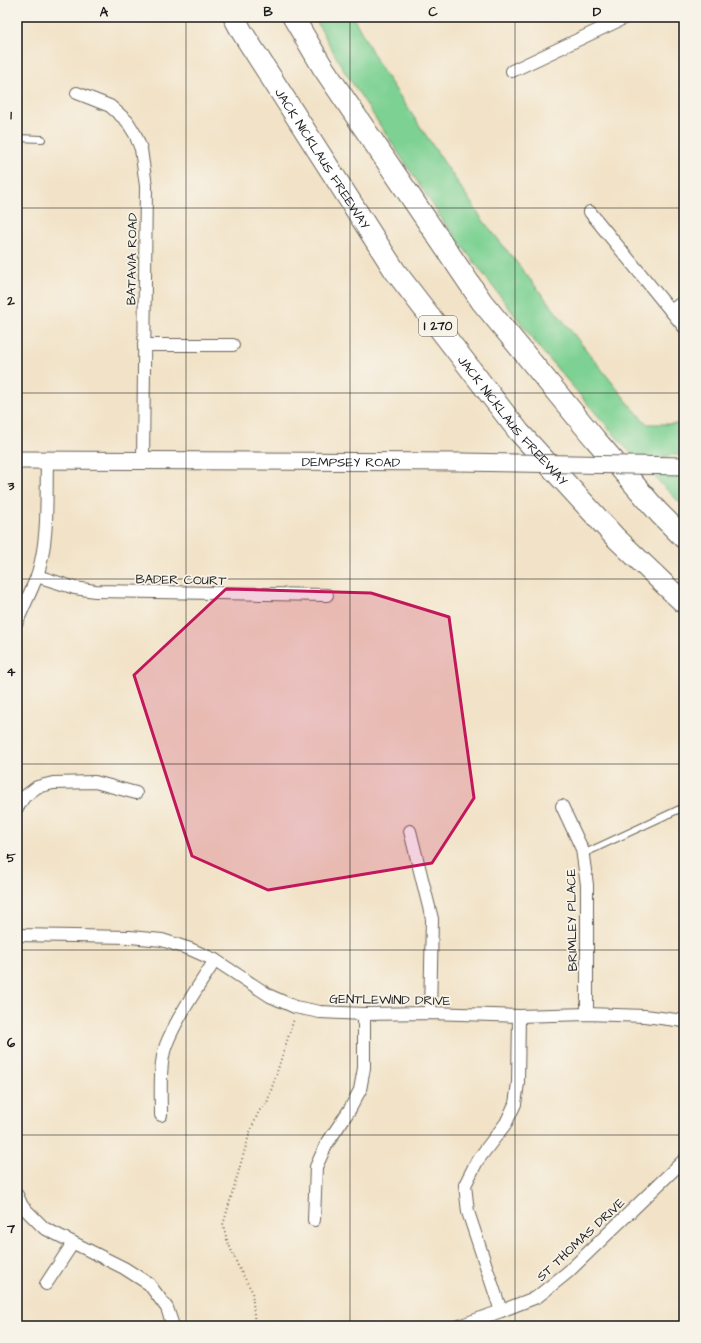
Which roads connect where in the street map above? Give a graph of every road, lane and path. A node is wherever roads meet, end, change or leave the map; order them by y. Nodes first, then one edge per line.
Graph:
1 (234, 17) edge
2 (294, 17) edge
3 (626, 17) edge
4 (512, 71) dead end
5 (77, 93) dead end
6 (17, 138) edge
7 (42, 139) dead end
8 (590, 212) dead end
9 (684, 301) edge
10 (671, 311) junction
11 (684, 327) edge
12 (144, 345) junction
13 (233, 346) dead end
14 (17, 460) edge
15 (46, 460) junction
16 (143, 460) junction
17 (684, 466) edge
18 (684, 538) edge
19 (37, 576) junction
20 (327, 595) dead end
21 (684, 603) edge
22 (17, 622) edge
23 (136, 793) dead end
24 (562, 806) dead end
25 (684, 807) edge
26 (17, 808) edge
27 (410, 831) dead end
28 (583, 854) junction
29 (17, 935) edge
30 (214, 960) junction
31 (295, 1007) junction
32 (430, 1013) junction
33 (364, 1014) junction
34 (587, 1014) junction
35 (519, 1016) junction
36 (684, 1021) edge
37 (161, 1115) dead end
38 (684, 1160) edge
39 (17, 1195) edge
40 (314, 1220) dead end
41 (73, 1243) junction
42 (46, 1284) dead end
43 (501, 1312) junction
44 (173, 1326) edge
45 (255, 1326) edge
46 (459, 1326) edge

1 - 21 highway, JACK NICKLAUS FREEWAY / I 270
2 - 18 highway
3 - 4 street
5 - 12 street, BATAVIA ROAD
6 - 7 lane
8 - 10 street
9 - 10 street
10 - 11 street
12 - 13 street
12 - 16 street, BATAVIA ROAD
14 - 15 main road, DEMPSEY ROAD
15 - 16 main road, DEMPSEY ROAD
15 - 19 street
16 - 17 main road, DEMPSEY ROAD, bridge
19 - 20 street, BADER COURT
19 - 22 street
23 - 26 street
24 - 28 street, BRIMLEY PLACE
25 - 28 lane
27 - 32 street
28 - 34 street, BRIMLEY PLACE
29 - 30 street, GENTLEWIND DRIVE
30 - 31 street, GENTLEWIND DRIVE
30 - 37 street
31 - 33 street, GENTLEWIND DRIVE
31 - 45 path
32 - 33 street, GENTLEWIND DRIVE
32 - 35 street, GENTLEWIND DRIVE
33 - 40 street
34 - 35 street, GENTLEWIND DRIVE
34 - 36 street, GENTLEWIND DRIVE
35 - 43 street
38 - 43 street, ST THOMAS DRIVE
39 - 41 street
41 - 42 street
41 - 44 street
43 - 46 street, ST THOMAS DRIVE

